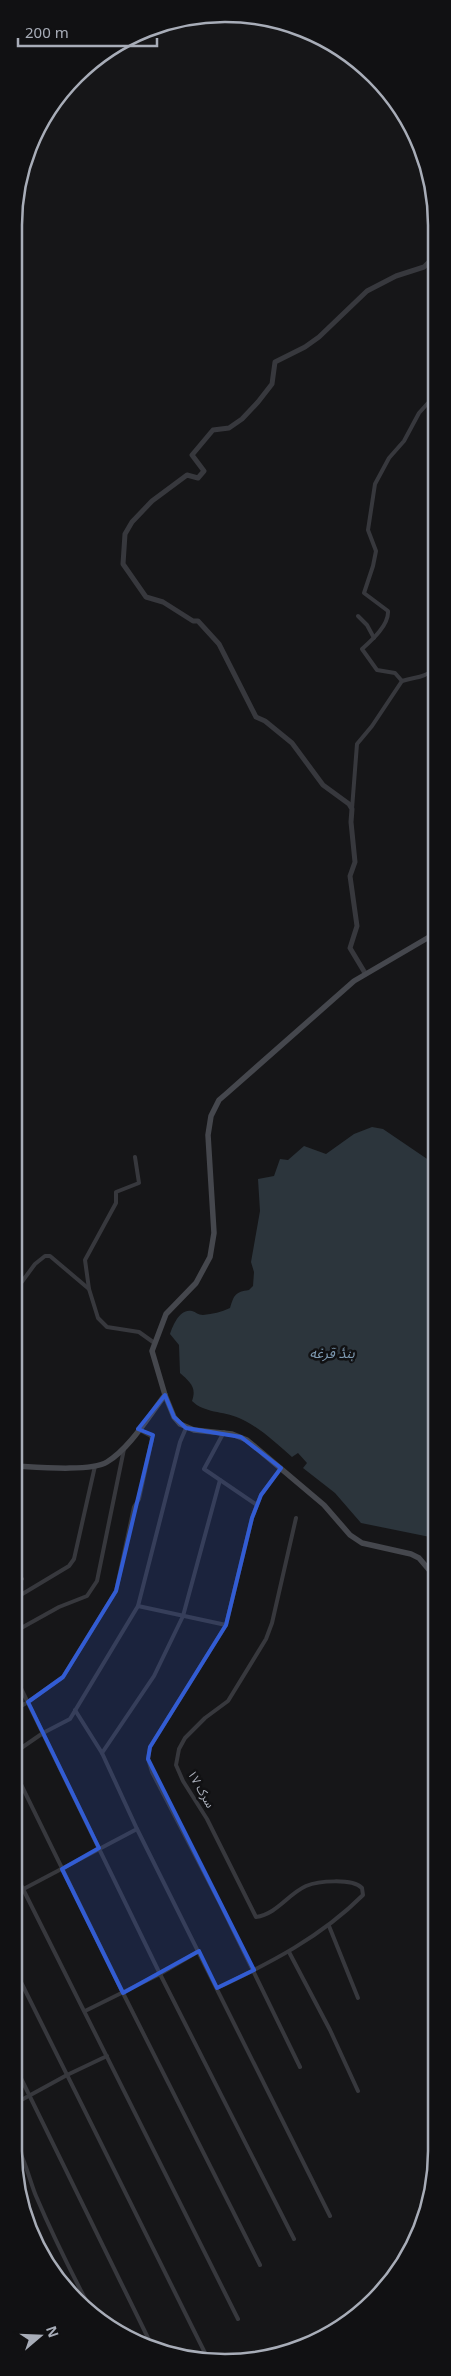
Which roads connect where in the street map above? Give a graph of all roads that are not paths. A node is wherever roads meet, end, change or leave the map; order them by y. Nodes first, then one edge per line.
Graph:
1 (428, 263) edge
2 (428, 403) edge
3 (358, 616) dead end
4 (374, 638) junction
5 (428, 674) edge
6 (402, 681) junction
7 (352, 809) junction
8 (428, 938) edge
9 (366, 973) junction
10 (135, 1157) dead end
11 (22, 1283) edge
12 (88, 1289) junction
13 (153, 1342) junction
14 (165, 1395) junction
15 (186, 1428) junction
16 (138, 1429) junction
17 (224, 1432) junction
18 (124, 1449) junction
19 (22, 1466) edge
20 (95, 1466) junction
21 (281, 1468) junction
22 (220, 1480) junction
23 (257, 1505) junction
24 (296, 1518) dead end
25 (428, 1566) edge
26 (22, 1594) edge
27 (138, 1606) junction
28 (184, 1616) junction
29 (226, 1625) junction
30 (22, 1628) edge
31 (22, 1690) edge
32 (28, 1702) junction
33 (22, 1705) edge
34 (75, 1710) junction
35 (43, 1733) junction
36 (22, 1747) edge
37 (102, 1753) junction
38 (22, 1786) edge
39 (138, 1829) junction
40 (99, 1848) junction
41 (62, 1869) junction
42 (23, 1890) joint
43 (329, 1926) junction
44 (199, 1951) junction
45 (289, 1952) junction
46 (254, 1970) junction
47 (160, 1974) junction
48 (22, 1984) edge
49 (217, 1988) junction
50 (123, 1993) junction
51 (358, 1998) dead end
52 (85, 2012) junction
53 (107, 2056) junction
54 (300, 2067) dead end
55 (67, 2075) junction
56 (22, 2079) edge
57 (358, 2091) dead end
58 (30, 2094) junction
59 (22, 2099) edge
60 (23, 2163) edge
61 (330, 2216) dead end
62 (294, 2239) dead end
63 (260, 2265) dead end
64 (82, 2294) edge
65 (238, 2319) dead end
66 (148, 2338) edge
67 (205, 2352) edge

1 - 7 street
2 - 4 street
3 - 4 street
4 - 6 street
5 - 6 street
6 - 7 street
7 - 9 street
8 - 9 main road
9 - 13 main road
10 - 12 street
11 - 12 street
12 - 13 street
13 - 14 main road
14 - 15 main road
14 - 16 main road
15 - 17 main road
15 - 27 street
16 - 18 main road
16 - 32 street
17 - 21 main road
17 - 22 street
18 - 20 main road
18 - 30 street
19 - 20 main road
20 - 26 street
21 - 23 street
21 - 25 main road
22 - 23 street
22 - 28 street
23 - 29 street
24 - 43 street, سرک ۱۷
27 - 28 street
27 - 34 street
28 - 29 street
28 - 37 street
29 - 46 street
31 - 32 street
32 - 33 street
32 - 35 street
34 - 35 street
34 - 37 street
35 - 36 street
35 - 40 street
37 - 39 street
38 - 41 street
39 - 40 street
39 - 44 street
40 - 41 street
40 - 47 street
41 - 42 street
41 - 50 street
42 - 52 street
43 - 45 street
43 - 51 street
44 - 47 street
44 - 49 street
45 - 46 street
45 - 57 street
46 - 49 street
46 - 54 street
47 - 50 street
47 - 62 street
48 - 55 street
49 - 61 street
50 - 52 street
50 - 63 street
52 - 53 street
53 - 55 street
53 - 65 street
55 - 58 street
55 - 67 street
56 - 58 street
58 - 59 street
58 - 66 street
60 - 64 street

